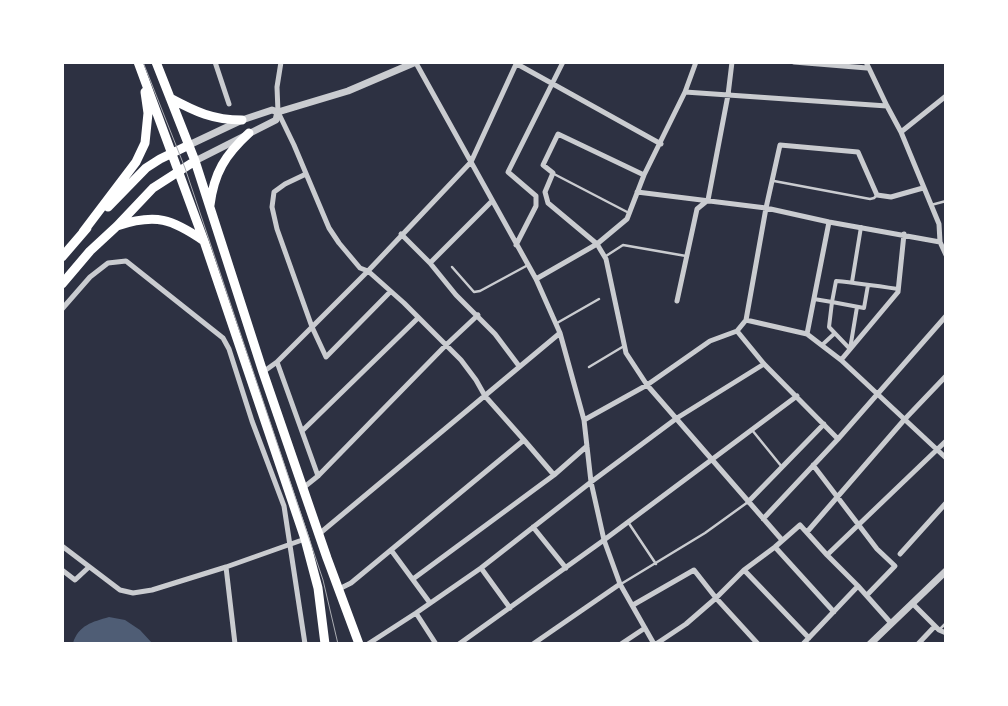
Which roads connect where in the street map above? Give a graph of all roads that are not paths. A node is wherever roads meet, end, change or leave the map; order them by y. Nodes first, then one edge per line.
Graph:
1 (138, 62) edge
2 (156, 62) edge
3 (215, 62) edge
4 (280, 62) edge
5 (563, 62) edge
6 (696, 62) edge
7 (732, 62) edge
8 (794, 62) edge
9 (416, 63) edge
10 (517, 63) edge
11 (866, 65) edge
12 (143, 76) junction
13 (552, 84) junction
14 (685, 92) junction
15 (728, 95) junction
16 (946, 96) edge
17 (170, 98) junction
18 (230, 104) dead end
19 (887, 106) junction
20 (278, 112) junction
21 (242, 120) junction
22 (901, 132) junction
23 (249, 133) junction
24 (661, 144) junction
25 (189, 145) junction
26 (172, 153) junction
27 (196, 162) junction
28 (471, 162) junction
29 (179, 171) junction
30 (553, 173) junction
31 (306, 174) junction
32 (644, 175) junction
33 (772, 181) junction
34 (923, 188) junction
35 (637, 192) junction
36 (877, 195) junction
37 (708, 200) junction
38 (492, 201) junction
39 (946, 201) edge
40 (931, 205) junction
41 (210, 208) junction
42 (766, 208) junction
43 (629, 213) junction
44 (946, 221) edge
45 (830, 222) junction
46 (939, 224) junction
47 (117, 226) junction
48 (860, 227) junction
49 (83, 232) junction
50 (401, 234) junction
51 (904, 234) junction
52 (204, 241) junction
53 (940, 242) junction
54 (597, 244) junction
55 (516, 245) junction
56 (946, 255) edge
57 (686, 256) junction
58 (62, 257) edge
59 (605, 257) junction
60 (430, 263) junction
61 (528, 265) junction
62 (452, 267) dead end
63 (368, 271) junction
64 (536, 278) junction
65 (852, 282) junction
66 (62, 284) edge
67 (868, 285) junction
68 (898, 289) junction
69 (390, 292) junction
70 (599, 299) dead end
71 (814, 299) junction
72 (677, 301) dead end
73 (832, 302) junction
74 (857, 306) junction
75 (62, 309) edge
76 (478, 315) junction
77 (946, 316) edge
78 (418, 318) junction
79 (746, 320) junction
80 (556, 324) junction
81 (312, 326) junction
82 (737, 331) junction
83 (560, 333) junction
84 (835, 333) junction
85 (807, 334) junction
86 (446, 345) junction
87 (822, 345) junction
88 (624, 346) junction
89 (850, 349) junction
90 (841, 360) junction
91 (277, 362) junction
92 (764, 364) junction
93 (519, 366) junction
94 (588, 367) dead end
95 (263, 372) junction
96 (946, 376) edge
97 (647, 385) junction
98 (876, 395) junction
99 (485, 396) junction
100 (797, 396) junction
101 (677, 418) junction
102 (584, 420) junction
103 (904, 420) junction
104 (824, 424) junction
105 (752, 430) junction
106 (302, 431) junction
107 (838, 439) junction
108 (524, 440) junction
109 (946, 442) edge
110 (587, 446) junction
111 (937, 451) junction
112 (946, 458) edge
113 (712, 460) junction
114 (813, 465) junction
115 (782, 467) junction
116 (554, 475) junction
117 (318, 476) junction
118 (591, 482) junction
119 (303, 488) junction
120 (837, 497) junction
121 (748, 502) junction
122 (946, 503) edge
123 (763, 519) junction
124 (628, 522) junction
125 (858, 524) junction
126 (533, 528) junction
127 (807, 532) junction
128 (319, 534) junction
129 (305, 539) junction
130 (604, 540) junction
131 (782, 540) junction
132 (289, 545) junction
133 (62, 546) edge
134 (775, 547) junction
135 (391, 550) junction
136 (900, 554) dead end
137 (827, 555) junction
138 (656, 564) junction
139 (226, 567) junction
140 (89, 568) junction
141 (481, 568) junction
142 (566, 568) junction
143 (62, 570) edge
144 (744, 570) junction
145 (946, 571) edge
146 (413, 579) junction
147 (620, 584) junction
148 (858, 586) junction
149 (339, 589) junction
150 (866, 595) junction
151 (716, 598) junction
152 (430, 603) junction
153 (912, 603) junction
154 (633, 605) junction
155 (510, 608) junction
156 (834, 612) junction
157 (416, 613) junction
158 (890, 622) junction
159 (946, 623) edge
160 (645, 628) junction
161 (937, 628) junction
162 (946, 633) edge
163 (809, 638) junction
164 (467, 642) edge
165 (235, 644) edge
166 (305, 644) edge
167 (325, 644) edge
168 (359, 644) edge
169 (368, 644) edge
170 (436, 644) edge
171 (459, 644) edge
172 (533, 644) edge
173 (621, 644) edge
174 (655, 644) edge
175 (758, 644) edge
176 (803, 644) edge
177 (870, 644) edge
178 (918, 644) edge

1 - 12 main road
2 - 17 main road
3 - 18 street
4 - 20 street
5 - 13 street
6 - 14 street
7 - 15 street
8 - 11 street
9 - 20 street
9 - 28 street
10 - 13 street
10 - 28 street
11 - 19 street
12 - 26 main road
12 - 49 main road
13 - 24 street
13 - 55 street
14 - 15 street
14 - 24 street
15 - 19 street
15 - 37 street
16 - 22 street
17 - 21 main road
17 - 25 main road
19 - 22 street
20 - 21 street
20 - 23 street
20 - 31 street
21 - 25 street
22 - 34 street
23 - 27 street
23 - 41 main road
24 - 32 street
25 - 26 main road
25 - 27 main road
26 - 29 main road
26 - 49 main road
27 - 29 main road
27 - 41 main road
28 - 38 street
28 - 50 street
29 - 47 main road
29 - 52 main road
30 - 32 street
30 - 43 lane
30 - 54 street
31 - 63 street
31 - 81 street
32 - 35 street
33 - 36 lane
33 - 36 street
33 - 42 street
34 - 36 street
34 - 40 street
35 - 37 street
35 - 43 street
37 - 42 street
37 - 57 street
38 - 55 street
38 - 60 street
39 - 40 lane
40 - 46 street
41 - 95 main road
42 - 45 street
42 - 79 street
43 - 54 street
44 - 46 street
45 - 48 street
45 - 71 street
46 - 53 street
47 - 52 main road
47 - 66 main road
48 - 51 street
48 - 65 street
49 - 58 main road
50 - 60 street
50 - 63 street
51 - 53 street
51 - 68 street
52 - 129 main road
53 - 56 street
54 - 59 street
54 - 64 street
55 - 61 street
57 - 59 lane
57 - 72 street
59 - 88 street
60 - 76 street
61 - 62 lane
61 - 64 street
63 - 69 street
63 - 81 street
64 - 80 street
65 - 67 street
65 - 73 street
67 - 68 street
67 - 74 street
68 - 89 street
69 - 78 street
69 - 81 street
70 - 80 lane
71 - 73 street
71 - 85 street
73 - 74 street
73 - 84 street
74 - 89 street
75 - 132 street
76 - 86 street
76 - 93 street
77 - 98 street
78 - 86 street
78 - 106 street
79 - 82 street
79 - 85 street
80 - 83 street
81 - 91 street
82 - 92 street
82 - 97 street
83 - 93 street
83 - 102 street
84 - 87 street
84 - 89 street
85 - 87 street
86 - 99 street
86 - 117 street
87 - 90 street
88 - 94 lane
88 - 97 street
89 - 90 street
90 - 98 street
91 - 95 street
91 - 106 street
92 - 100 street
92 - 101 street
93 - 99 street
95 - 119 main road
96 - 103 street
97 - 101 street
97 - 102 street
98 - 103 street
98 - 107 street
99 - 108 street
99 - 128 street
100 - 104 street
100 - 105 street
101 - 113 street
101 - 118 street
102 - 110 street
103 - 111 street
103 - 120 street
104 - 107 street
104 - 115 street
105 - 113 street
105 - 115 lane
106 - 117 street
107 - 114 street
108 - 116 street
108 - 135 street
109 - 111 street
110 - 116 street
110 - 118 street
111 - 112 street
111 - 125 street
113 - 121 street
113 - 124 street
114 - 120 street
114 - 123 street
115 - 121 street
116 - 146 street
117 - 119 street
118 - 126 street
118 - 130 street
119 - 128 main road
120 - 125 street
120 - 127 street
121 - 123 street
121 - 138 lane
122 - 136 street
123 - 131 street
124 - 130 street
124 - 138 lane
125 - 137 street
125 - 150 street
126 - 141 street
126 - 142 street
127 - 131 street
127 - 137 street
128 - 149 main road
129 - 132 street
129 - 167 main road
130 - 142 street
130 - 147 street
131 - 134 street
132 - 139 street
132 - 166 street
133 - 140 street
134 - 144 street
134 - 156 street
135 - 146 street
135 - 149 street
137 - 148 street
138 - 147 lane
139 - 140 street
139 - 165 street
140 - 143 street
141 - 152 street
141 - 155 street
142 - 155 street
144 - 151 street
144 - 163 street
145 - 153 street
146 - 152 street
147 - 154 street
147 - 172 street
148 - 150 street
148 - 156 street
149 - 168 main road
150 - 158 street
151 - 154 street
151 - 174 street
151 - 175 street
152 - 157 street
153 - 158 street
153 - 161 street
154 - 160 street
155 - 164 street
156 - 163 street
157 - 169 street
157 - 170 street
158 - 177 street
159 - 161 lane
160 - 173 street
160 - 174 street
161 - 162 street
161 - 178 street
163 - 176 street
164 - 171 street

